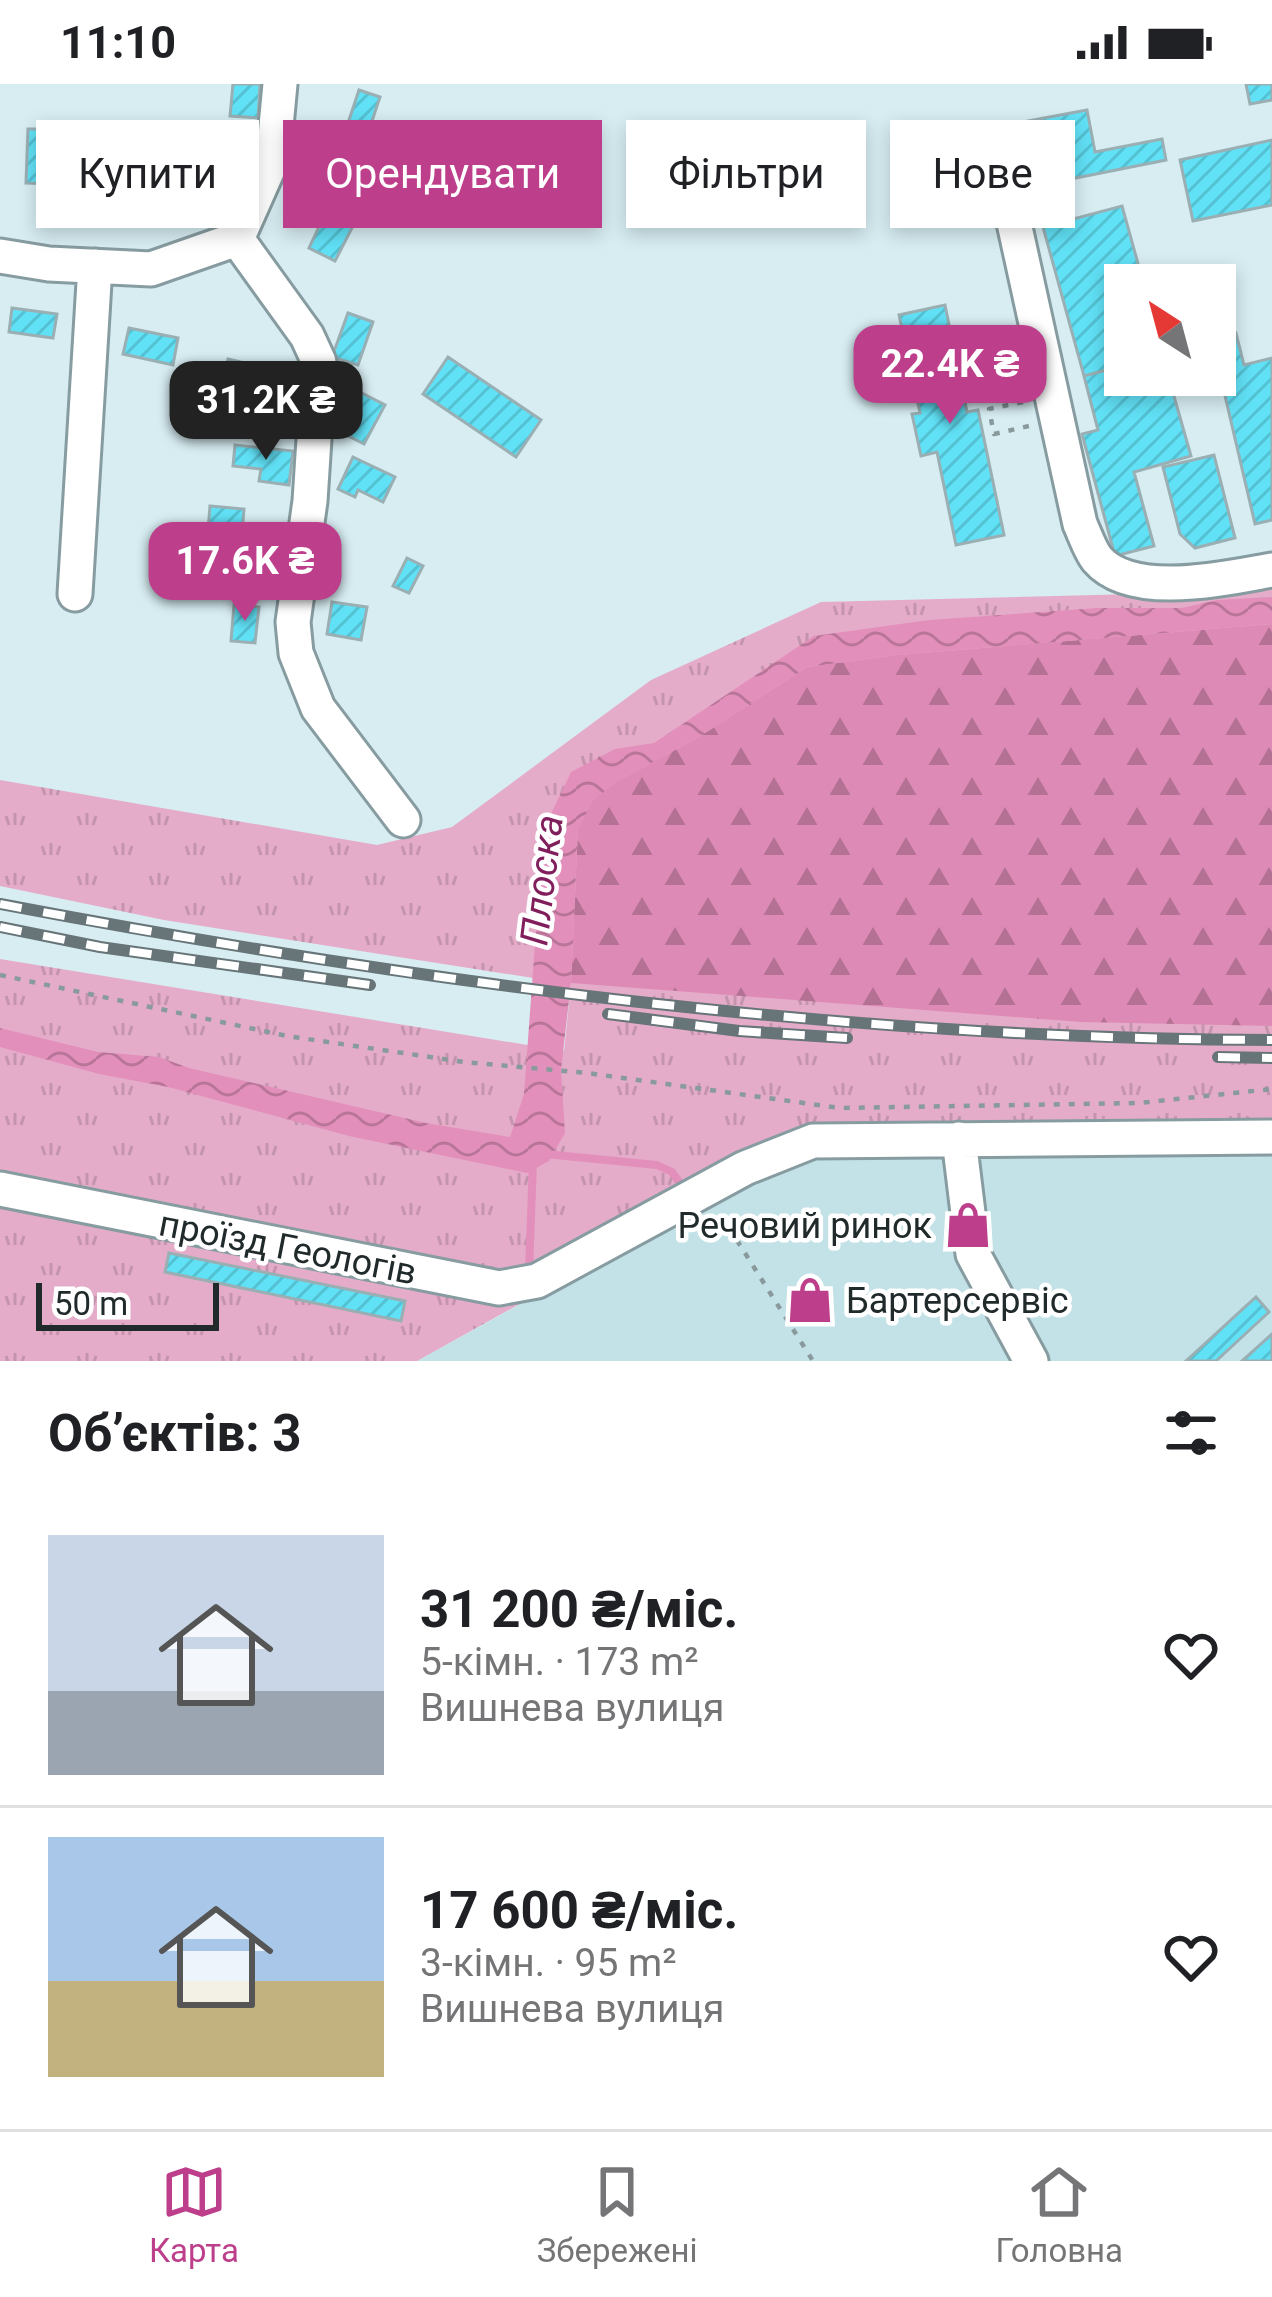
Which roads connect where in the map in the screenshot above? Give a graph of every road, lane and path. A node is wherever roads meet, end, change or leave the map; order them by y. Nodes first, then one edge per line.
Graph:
1 (280, 84) edge
2 (1015, 228) edge
3 (237, 239) junction
4 (0, 256) edge
5 (95, 266) junction
6 (1054, 408) junction
7 (1272, 570) edge
8 (75, 594) dead end
9 (403, 820) dead end
10 (0, 975) edge
11 (1272, 1089) edge
12 (1272, 1137) edge
13 (959, 1139) junction
14 (0, 1189) edge
15 (706, 1189) junction
16 (813, 1361) edge
17 (1030, 1361) edge

1 - 3 street
2 - 6 street
3 - 5 street
3 - 9 street
4 - 5 street
5 - 8 street
6 - 6 path
6 - 7 street
10 - 11 path
12 - 13 street, проїзд Геологів
13 - 15 street, проїзд Геологів
13 - 17 street
14 - 15 street, проїзд Геологів
15 - 16 path

